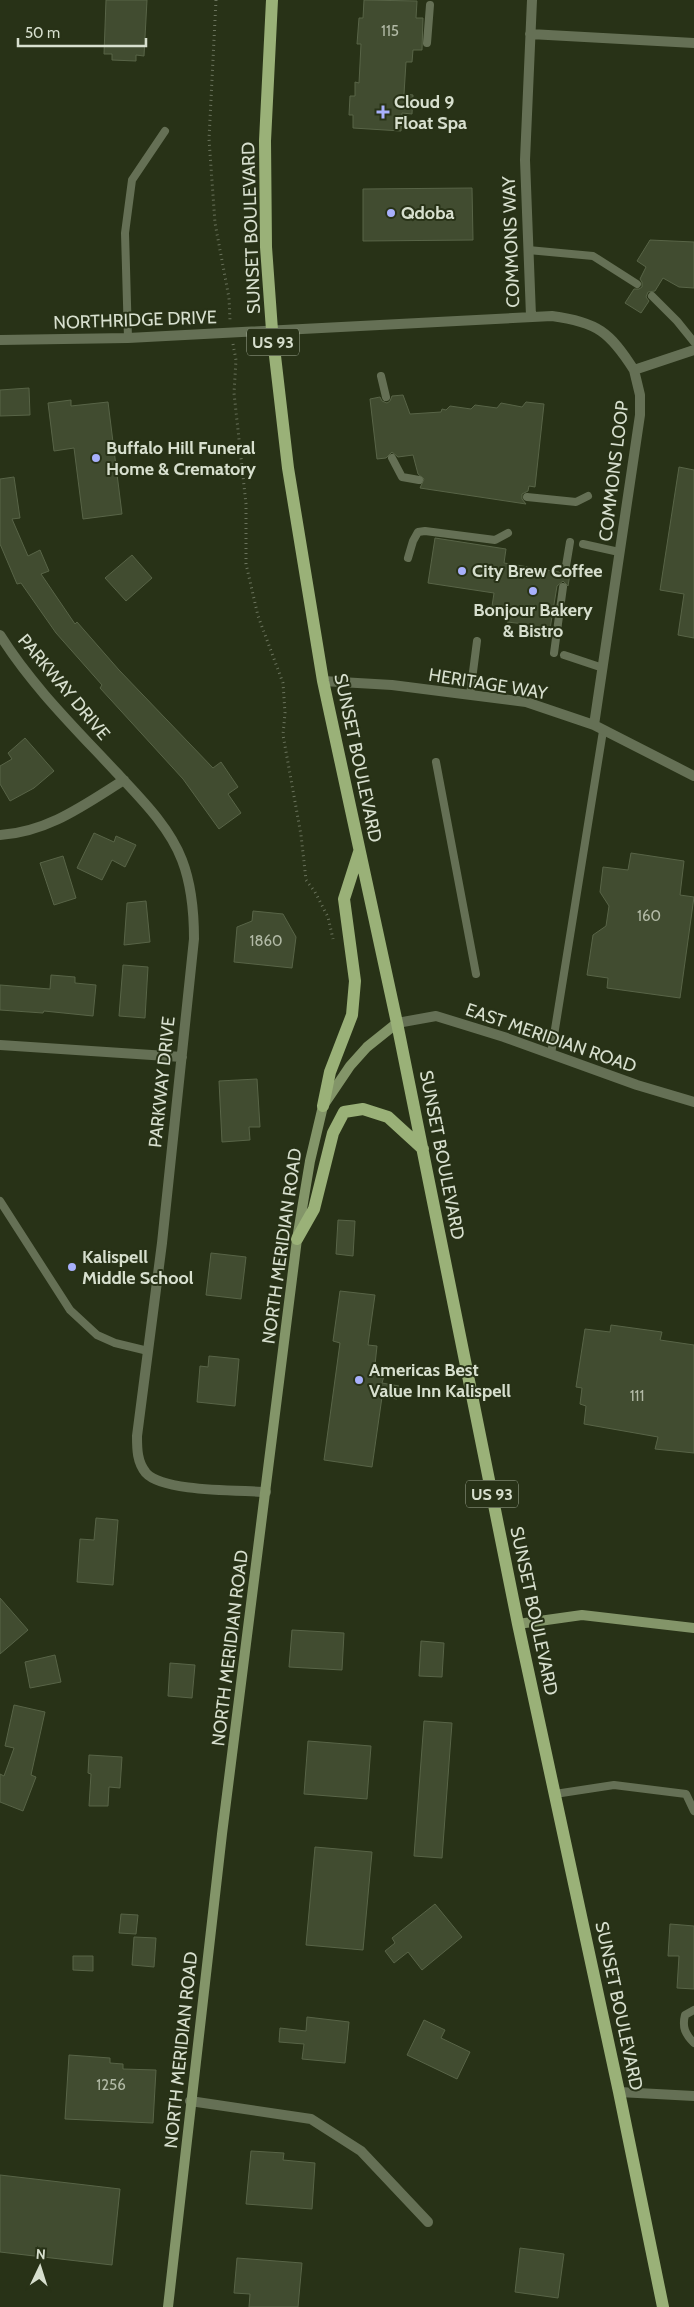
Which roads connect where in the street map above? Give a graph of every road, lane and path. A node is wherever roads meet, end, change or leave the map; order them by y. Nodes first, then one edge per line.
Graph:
1 (216, 0) edge
2 (272, 0) edge
3 (532, 0) edge
4 (430, 5) dead end
5 (530, 34) junction
6 (427, 43) dead end
7 (694, 43) edge
8 (165, 131) dead end
9 (528, 250) junction
10 (637, 284) dead end
11 (652, 296) dead end
12 (531, 316) junction
13 (272, 330) junction
14 (231, 332) junction
15 (128, 338) junction
16 (0, 340) edge
17 (694, 342) edge
18 (694, 350) edge
19 (634, 370) junction
20 (382, 376) dead end
21 (386, 397) dead end
22 (392, 458) dead end
23 (419, 480) dead end
24 (527, 496) dead end
25 (588, 496) dead end
26 (508, 533) dead end
27 (570, 542) dead end
28 (583, 544) dead end
29 (620, 552) junction
30 (408, 558) dead end
31 (565, 572) dead end
32 (563, 587) dead end
33 (0, 635) edge
34 (477, 641) dead end
35 (554, 653) dead end
36 (564, 654) dead end
37 (603, 668) junction
38 (323, 681) junction
39 (470, 695) junction
40 (594, 725) junction
41 (603, 731) junction
42 (436, 762) dead end
43 (694, 776) edge
44 (124, 780) junction
45 (0, 835) edge
46 (360, 849) junction
47 (334, 943) dead end
48 (476, 974) dead end
49 (397, 1022) junction
50 (0, 1045) edge
51 (551, 1054) junction
52 (182, 1057) junction
53 (694, 1102) edge
54 (323, 1106) junction
55 (423, 1149) junction
56 (0, 1201) edge
57 (297, 1239) junction
58 (148, 1351) junction
59 (266, 1492) junction
60 (518, 1624) junction
61 (694, 1628) edge
62 (555, 1794) junction
63 (694, 1811) edge
64 (694, 2010) edge
65 (694, 2043) edge
66 (619, 2092) junction
67 (694, 2096) edge
68 (190, 2101) junction
69 (428, 2222) dead end
70 (168, 2307) edge
71 (663, 2307) edge

1 - 14 path
2 - 13 main road, SUNSET BOULEVARD / US 93
3 - 5 street, COMMONS WAY
4 - 6 lane
5 - 7 street
5 - 9 street, COMMONS WAY
8 - 15 lane
9 - 10 lane
9 - 12 street, COMMONS WAY
11 - 17 lane
12 - 13 street, COMMONS WAY
12 - 19 street, COMMONS LOOP
13 - 14 street, NORTHRIDGE DRIVE
13 - 38 main road, SUNSET BOULEVARD / US 93
14 - 15 street, NORTHRIDGE DRIVE
14 - 47 path
15 - 16 street, NORTHRIDGE DRIVE
18 - 19 street
19 - 29 street, COMMONS LOOP
20 - 21 lane
22 - 23 lane
24 - 25 lane
26 - 30 lane
27 - 31 lane
28 - 29 lane
29 - 37 street, COMMONS LOOP
32 - 35 lane
33 - 44 street, PARKWAY DRIVE
34 - 39 lane
36 - 37 lane
37 - 40 street, COMMONS LOOP
38 - 39 street, HERITAGE WAY
38 - 46 main road, SUNSET BOULEVARD / US 93
39 - 40 street, HERITAGE WAY
40 - 41 street, HERITAGE WAY
41 - 43 street, HERITAGE WAY
41 - 51 lane
42 - 48 lane
44 - 45 street
44 - 52 street, PARKWAY DRIVE
46 - 49 main road, SUNSET BOULEVARD / US 93
46 - 54 main road
49 - 51 street, EAST MERIDIAN ROAD
49 - 54 main road, NORTH MERIDIAN ROAD
49 - 55 main road, SUNSET BOULEVARD / US 93
50 - 52 street
51 - 53 street, EAST MERIDIAN ROAD
52 - 58 street, PARKWAY DRIVE
54 - 57 main road, NORTH MERIDIAN ROAD
55 - 57 main road
55 - 60 main road, SUNSET BOULEVARD / US 93
56 - 58 lane
57 - 59 main road, NORTH MERIDIAN ROAD
58 - 59 street, PARKWAY DRIVE
59 - 68 main road, NORTH MERIDIAN ROAD
60 - 61 main road
60 - 62 main road, SUNSET BOULEVARD / US 93
62 - 63 lane
62 - 66 main road, SUNSET BOULEVARD / US 93
64 - 65 lane
66 - 67 street
66 - 71 main road, SUNSET BOULEVARD / US 93
68 - 69 street
68 - 70 main road, NORTH MERIDIAN ROAD

